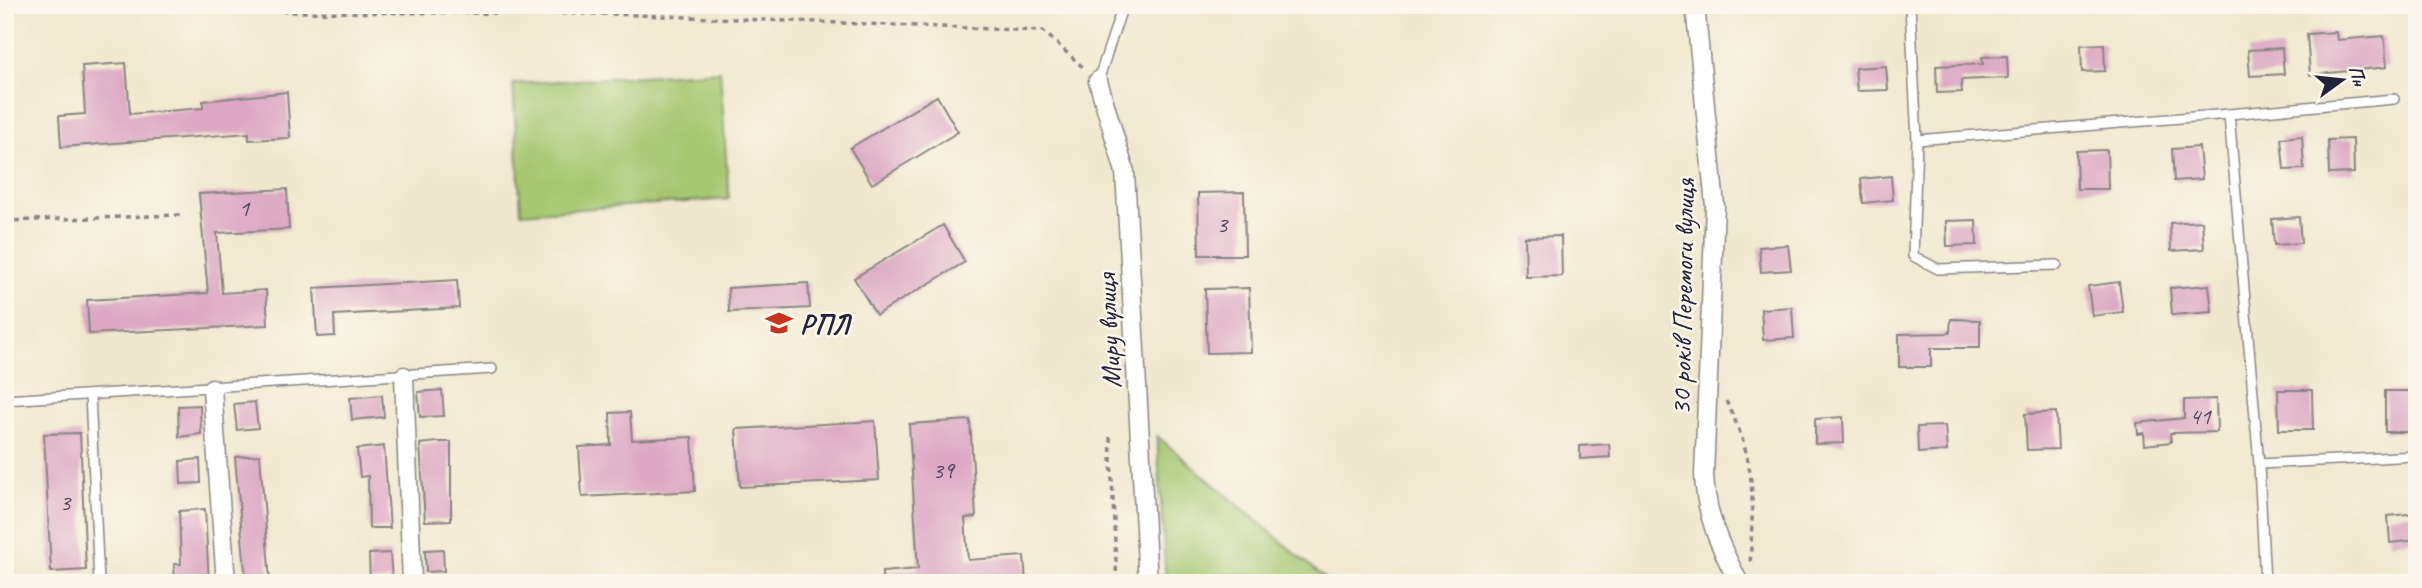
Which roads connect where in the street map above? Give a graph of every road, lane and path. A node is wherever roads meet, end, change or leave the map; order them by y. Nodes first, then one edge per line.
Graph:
1 (232, 5) edge
2 (1123, 5) edge
3 (1695, 5) edge
4 (1910, 5) edge
5 (1098, 81) junction
6 (2394, 99) dead end
7 (2229, 114) junction
8 (1917, 140) junction
9 (180, 215) dead end
10 (5, 222) edge
11 (2057, 265) dead end
12 (492, 369) dead end
13 (404, 376) junction
14 (212, 388) junction
15 (90, 395) junction
16 (5, 400) edge
17 (1725, 400) dead end
18 (1110, 437) dead end
19 (2417, 456) edge
20 (2259, 464) junction
21 (1744, 578) edge
22 (99, 583) edge
23 (226, 583) edge
24 (412, 583) edge
25 (1117, 583) edge
26 (1148, 583) edge
27 (2265, 583) edge

1 - 5 path
2 - 5 lane
3 - 21 street, 30 років Перемоги вулиця
4 - 8 lane
5 - 26 street, Миру вулиця
6 - 7 lane
7 - 8 lane
7 - 20 lane
8 - 11 lane
9 - 10 path
12 - 13 lane
13 - 14 lane
13 - 24 street
14 - 15 lane
14 - 23 street
15 - 16 lane
15 - 22 lane
17 - 21 path
18 - 25 path
19 - 20 lane
20 - 27 lane

